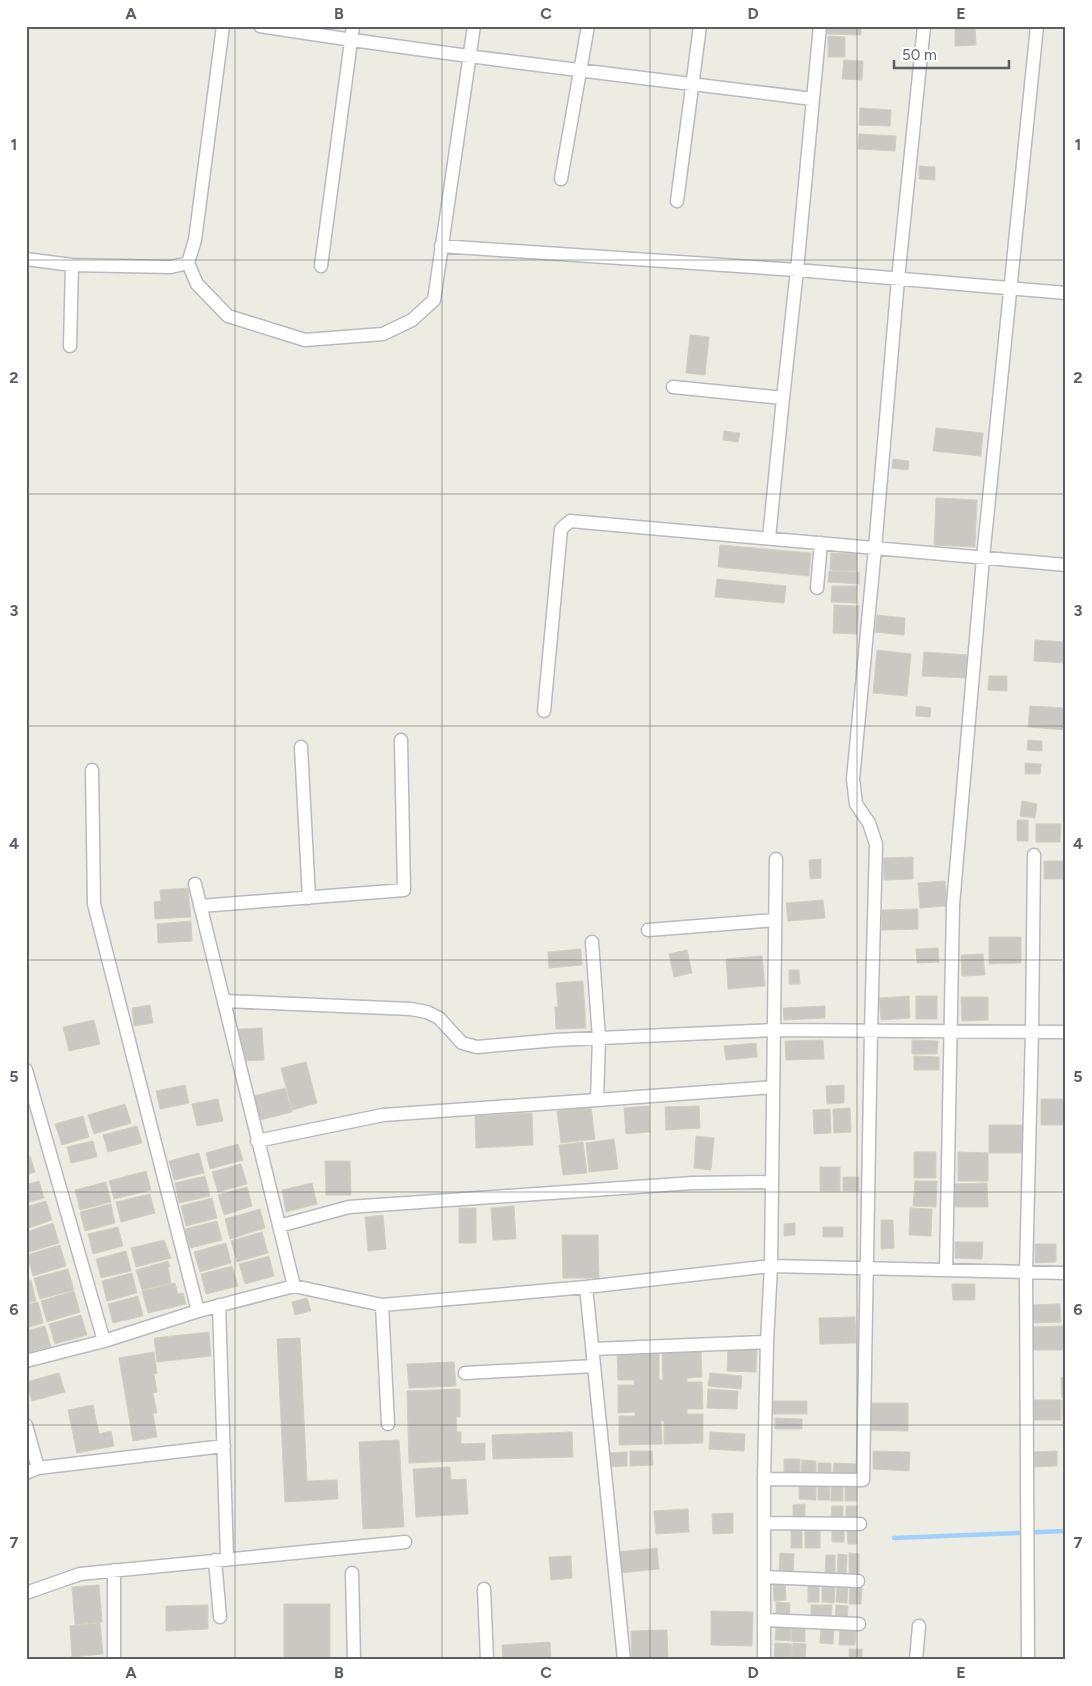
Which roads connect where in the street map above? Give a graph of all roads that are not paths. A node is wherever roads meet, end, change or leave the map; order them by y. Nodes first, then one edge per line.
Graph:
1 (223, 26) edge
2 (260, 26) edge
3 (353, 26) edge
4 (474, 26) edge
5 (588, 26) edge
6 (700, 26) edge
7 (820, 26) edge
8 (924, 26) edge
9 (1037, 26) edge
10 (352, 41) junction
11 (470, 56) junction
12 (580, 70) junction
13 (693, 84) junction
14 (813, 99) junction
15 (561, 179) dead end
16 (677, 201) dead end
17 (442, 246) junction
18 (26, 259) edge
19 (188, 263) junction
20 (72, 265) junction
21 (321, 266) dead end
22 (797, 270) junction
23 (898, 279) junction
24 (1010, 287) junction
25 (1066, 293) edge
26 (70, 346) dead end
27 (673, 388) dead end
28 (783, 398) junction
29 (769, 538) junction
30 (821, 542) junction
31 (875, 548) junction
32 (983, 558) junction
33 (1066, 565) edge
34 (817, 588) dead end
35 (544, 711) dead end
36 (401, 740) dead end
37 (301, 747) dead end
38 (92, 770) dead end
39 (1034, 854) dead end
40 (776, 859) dead end
41 (195, 884) dead end
42 (309, 898) junction
43 (200, 906) junction
44 (775, 920) junction
45 (648, 930) dead end
46 (592, 942) dead end
47 (224, 1001) junction
48 (773, 1030) junction
49 (952, 1030) junction
50 (871, 1031) junction
51 (1032, 1031) junction
52 (1066, 1032) edge
53 (599, 1038) junction
54 (26, 1070) edge
55 (773, 1087) junction
56 (597, 1100) junction
57 (258, 1141) junction
58 (772, 1182) junction
59 (279, 1226) junction
60 (771, 1266) junction
61 (867, 1268) junction
62 (946, 1270) junction
63 (1026, 1273) junction
64 (1066, 1273) edge
65 (294, 1286) junction
66 (586, 1287) junction
67 (219, 1305) junction
68 (382, 1305) junction
69 (198, 1311) junction
70 (104, 1341) junction
71 (767, 1342) junction
72 (593, 1349) junction
73 (26, 1361) edge
74 (594, 1366) junction
75 (465, 1373) dead end
76 (388, 1424) dead end
77 (26, 1425) edge
78 (224, 1446) junction
79 (32, 1471) edge
80 (764, 1479) junction
81 (764, 1523) junction
82 (860, 1524) dead end
83 (405, 1542) dead end
84 (221, 1559) junction
85 (114, 1570) junction
86 (352, 1573) dead end
87 (764, 1577) junction
88 (858, 1581) dead end
89 (484, 1589) dead end
90 (26, 1593) edge
91 (220, 1617) dead end
92 (765, 1620) junction
93 (859, 1624) dead end
94 (919, 1626) dead end
95 (114, 1660) edge
96 (354, 1660) edge
97 (487, 1660) edge
98 (624, 1660) edge
99 (764, 1660) edge
100 (916, 1660) edge
101 (1028, 1660) edge

1 - 19 street
2 - 10 street
3 - 10 street
4 - 11 street
5 - 12 street
6 - 13 street
7 - 14 street
8 - 23 street
9 - 24 street
10 - 11 street
10 - 21 street
11 - 12 street
11 - 17 street
12 - 13 street
12 - 15 street
13 - 14 street
13 - 16 street
14 - 22 street
17 - 19 street
17 - 22 street
18 - 20 street
19 - 20 street
20 - 26 street
22 - 23 street
22 - 28 street
23 - 24 street
23 - 31 street
24 - 25 street
24 - 32 street
27 - 28 street
28 - 29 street
29 - 30 street
29 - 35 street
30 - 31 street
30 - 34 street
31 - 32 street
31 - 50 street
32 - 33 street
32 - 49 street
36 - 42 street
37 - 42 street
38 - 69 street
39 - 51 street
40 - 44 street
41 - 43 street
42 - 43 street
43 - 47 street
44 - 45 street
44 - 48 street
46 - 53 street
47 - 53 street
47 - 57 street
48 - 50 street
48 - 53 street
48 - 55 street
49 - 50 street
49 - 51 street
49 - 62 street
50 - 61 street
51 - 52 street
51 - 63 street
53 - 56 street
54 - 70 street
55 - 56 street
55 - 58 street
56 - 57 street
57 - 59 street
58 - 59 street
58 - 60 street
59 - 65 street
60 - 61 street
60 - 66 street
60 - 71 street
61 - 62 street
61 - 80 street
62 - 63 street
63 - 64 street
63 - 101 street
65 - 67 street
65 - 68 street
66 - 68 street
66 - 72 street
67 - 69 street
67 - 78 street
68 - 76 street
69 - 70 street
70 - 73 street
71 - 72 street
71 - 80 street
72 - 74 street
74 - 75 street
74 - 98 street
77 - 79 street
78 - 79 street
78 - 84 street
80 - 81 street
81 - 82 street
81 - 87 street
83 - 84 street
84 - 85 street
84 - 91 street
85 - 90 street
85 - 95 street
86 - 96 street
87 - 88 street
87 - 92 street
89 - 97 street
92 - 93 street
92 - 99 street
94 - 100 street

